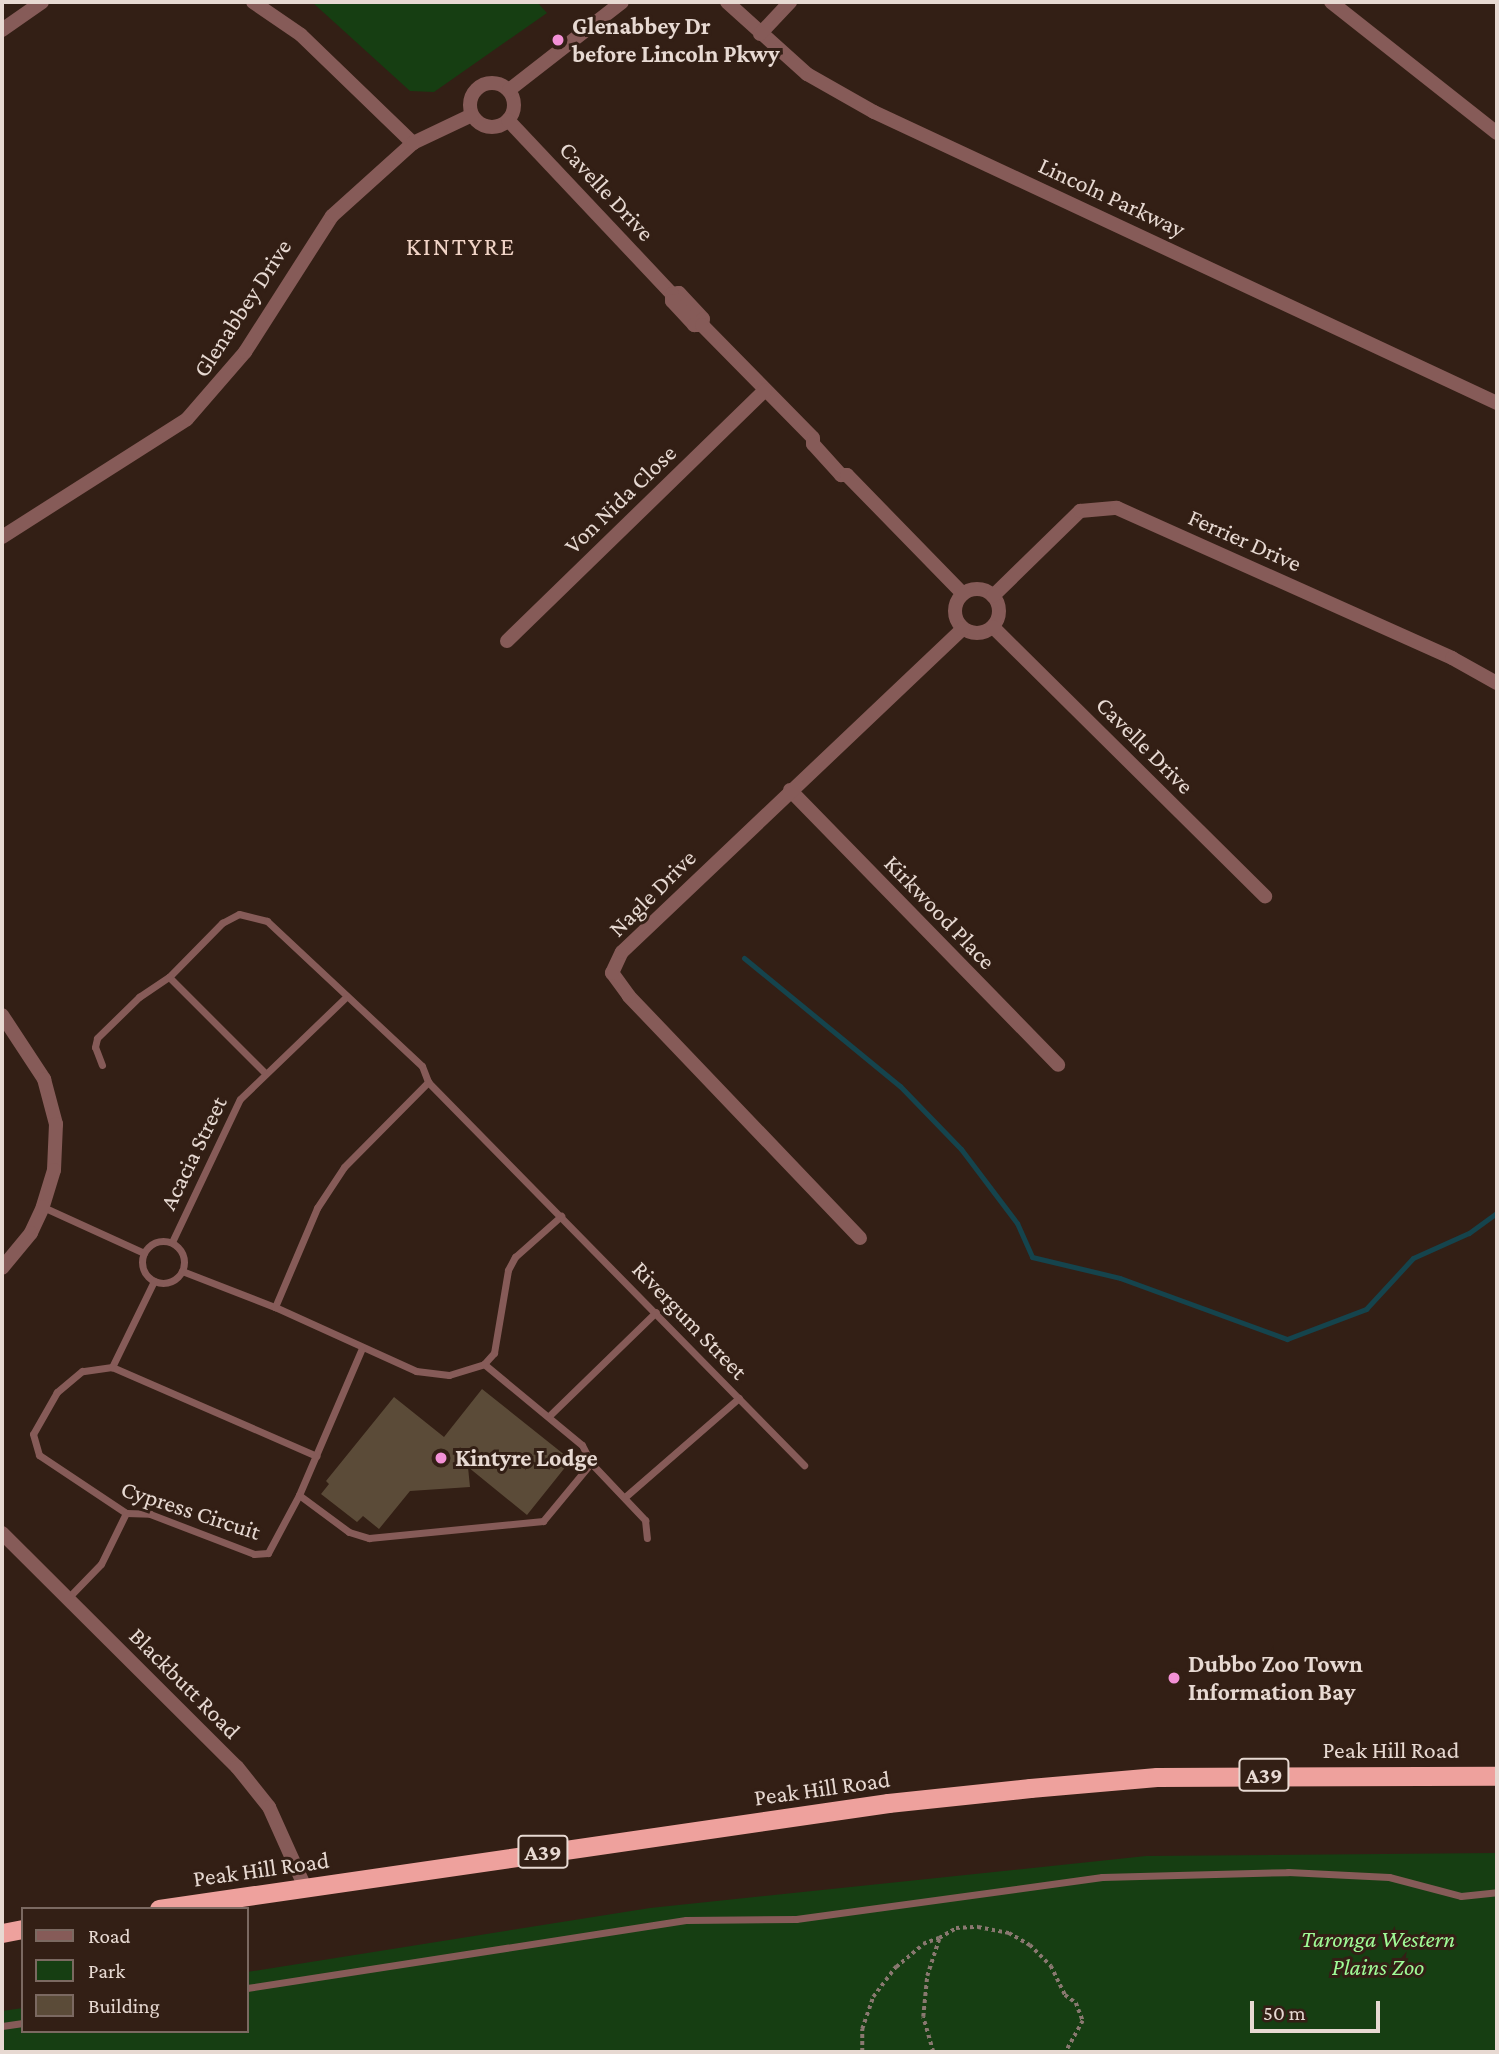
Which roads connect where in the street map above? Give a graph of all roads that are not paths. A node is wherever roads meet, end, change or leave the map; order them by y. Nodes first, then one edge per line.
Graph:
1 (42, 2) edge
2 (253, 2) edge
3 (622, 2) edge
4 (727, 2) edge
5 (790, 2) edge
6 (1331, 2) edge
7 (2, 30) edge
8 (760, 34) junction
9 (509, 90) junction
10 (472, 115) junction
11 (508, 120) junction
12 (1497, 133) edge
13 (413, 144) junction
14 (765, 390) junction
15 (1497, 403) edge
16 (2, 537) edge
17 (963, 594) junction
18 (993, 596) junction
19 (993, 626) junction
20 (963, 628) junction
21 (508, 641) dead end
22 (1497, 683) edge
23 (790, 790) junction
24 (1265, 896) dead end
25 (169, 977) junction
26 (345, 998) junction
27 (2, 1014) edge
28 (102, 1065) dead end
29 (1058, 1065) dead end
30 (264, 1072) junction
31 (428, 1082) junction
32 (43, 1207) junction
33 (561, 1216) junction
34 (860, 1238) dead end
35 (172, 1242) junction
36 (144, 1253) junction
37 (2, 1268) edge
38 (183, 1271) junction
39 (154, 1281) junction
40 (275, 1307) junction
41 (656, 1312) junction
42 (361, 1350) junction
43 (484, 1364) junction
44 (112, 1367) junction
45 (739, 1398) junction
46 (549, 1416) junction
47 (317, 1456) junction
48 (591, 1463) junction
49 (804, 1465) dead end
50 (299, 1495) junction
51 (625, 1497) junction
52 (126, 1513) junction
53 (2, 1533) edge
54 (647, 1538) dead end
55 (68, 1599) junction
56 (1497, 1776) edge
57 (306, 1887) junction
58 (1497, 1892) edge
59 (172, 1907) edge
60 (21, 1929) edge
61 (2, 1933) edge
62 (248, 1988) edge
63 (21, 2023) edge
64 (2, 2026) edge

1 - 7 street
2 - 13 street
3 - 9 street
4 - 8 street, Lincoln Parkway
5 - 8 street
6 - 12 street
8 - 15 street, Lincoln Parkway
9 - 10 street
9 - 11 street
10 - 11 street
10 - 13 street, Glenabbey Drive
11 - 14 street, Cavelle Drive
13 - 16 street, Glenabbey Drive
14 - 17 street, Cavelle Drive
14 - 21 street, Von Nida Close
17 - 18 street
17 - 20 street
18 - 19 street
18 - 22 street, Ferrier Drive
19 - 20 street
19 - 24 street, Cavelle Drive
20 - 23 street, Nagle Drive
23 - 29 street, Kirkwood Place
23 - 34 street, Nagle Drive
25 - 26 lane, Rivergum Street
25 - 28 lane
25 - 30 lane
26 - 30 lane, Acacia Street
26 - 31 lane, Rivergum Street
27 - 32 street
30 - 35 lane, Acacia Street
31 - 33 lane, Rivergum Street
31 - 40 lane
32 - 36 lane
32 - 37 street
33 - 41 lane, Rivergum Street
33 - 43 lane
35 - 36 lane
35 - 38 lane
36 - 39 lane
38 - 39 lane
38 - 40 lane
39 - 44 lane
40 - 42 lane
41 - 45 lane, Rivergum Street
41 - 46 lane
42 - 43 lane
42 - 47 lane, Cypress Circuit
43 - 46 lane
44 - 47 lane
44 - 52 lane, Cypress Circuit
45 - 49 lane, Rivergum Street
45 - 51 lane
46 - 48 lane
47 - 50 lane, Cypress Circuit
48 - 50 lane
48 - 51 lane
50 - 52 lane, Cypress Circuit
51 - 54 lane
52 - 55 lane
53 - 55 street, Blackbutt Road
55 - 57 street, Blackbutt Road
56 - 57 highway, Peak Hill Road / A39
57 - 59 highway, Peak Hill Road / A39
58 - 62 lane
60 - 61 highway
63 - 64 lane

